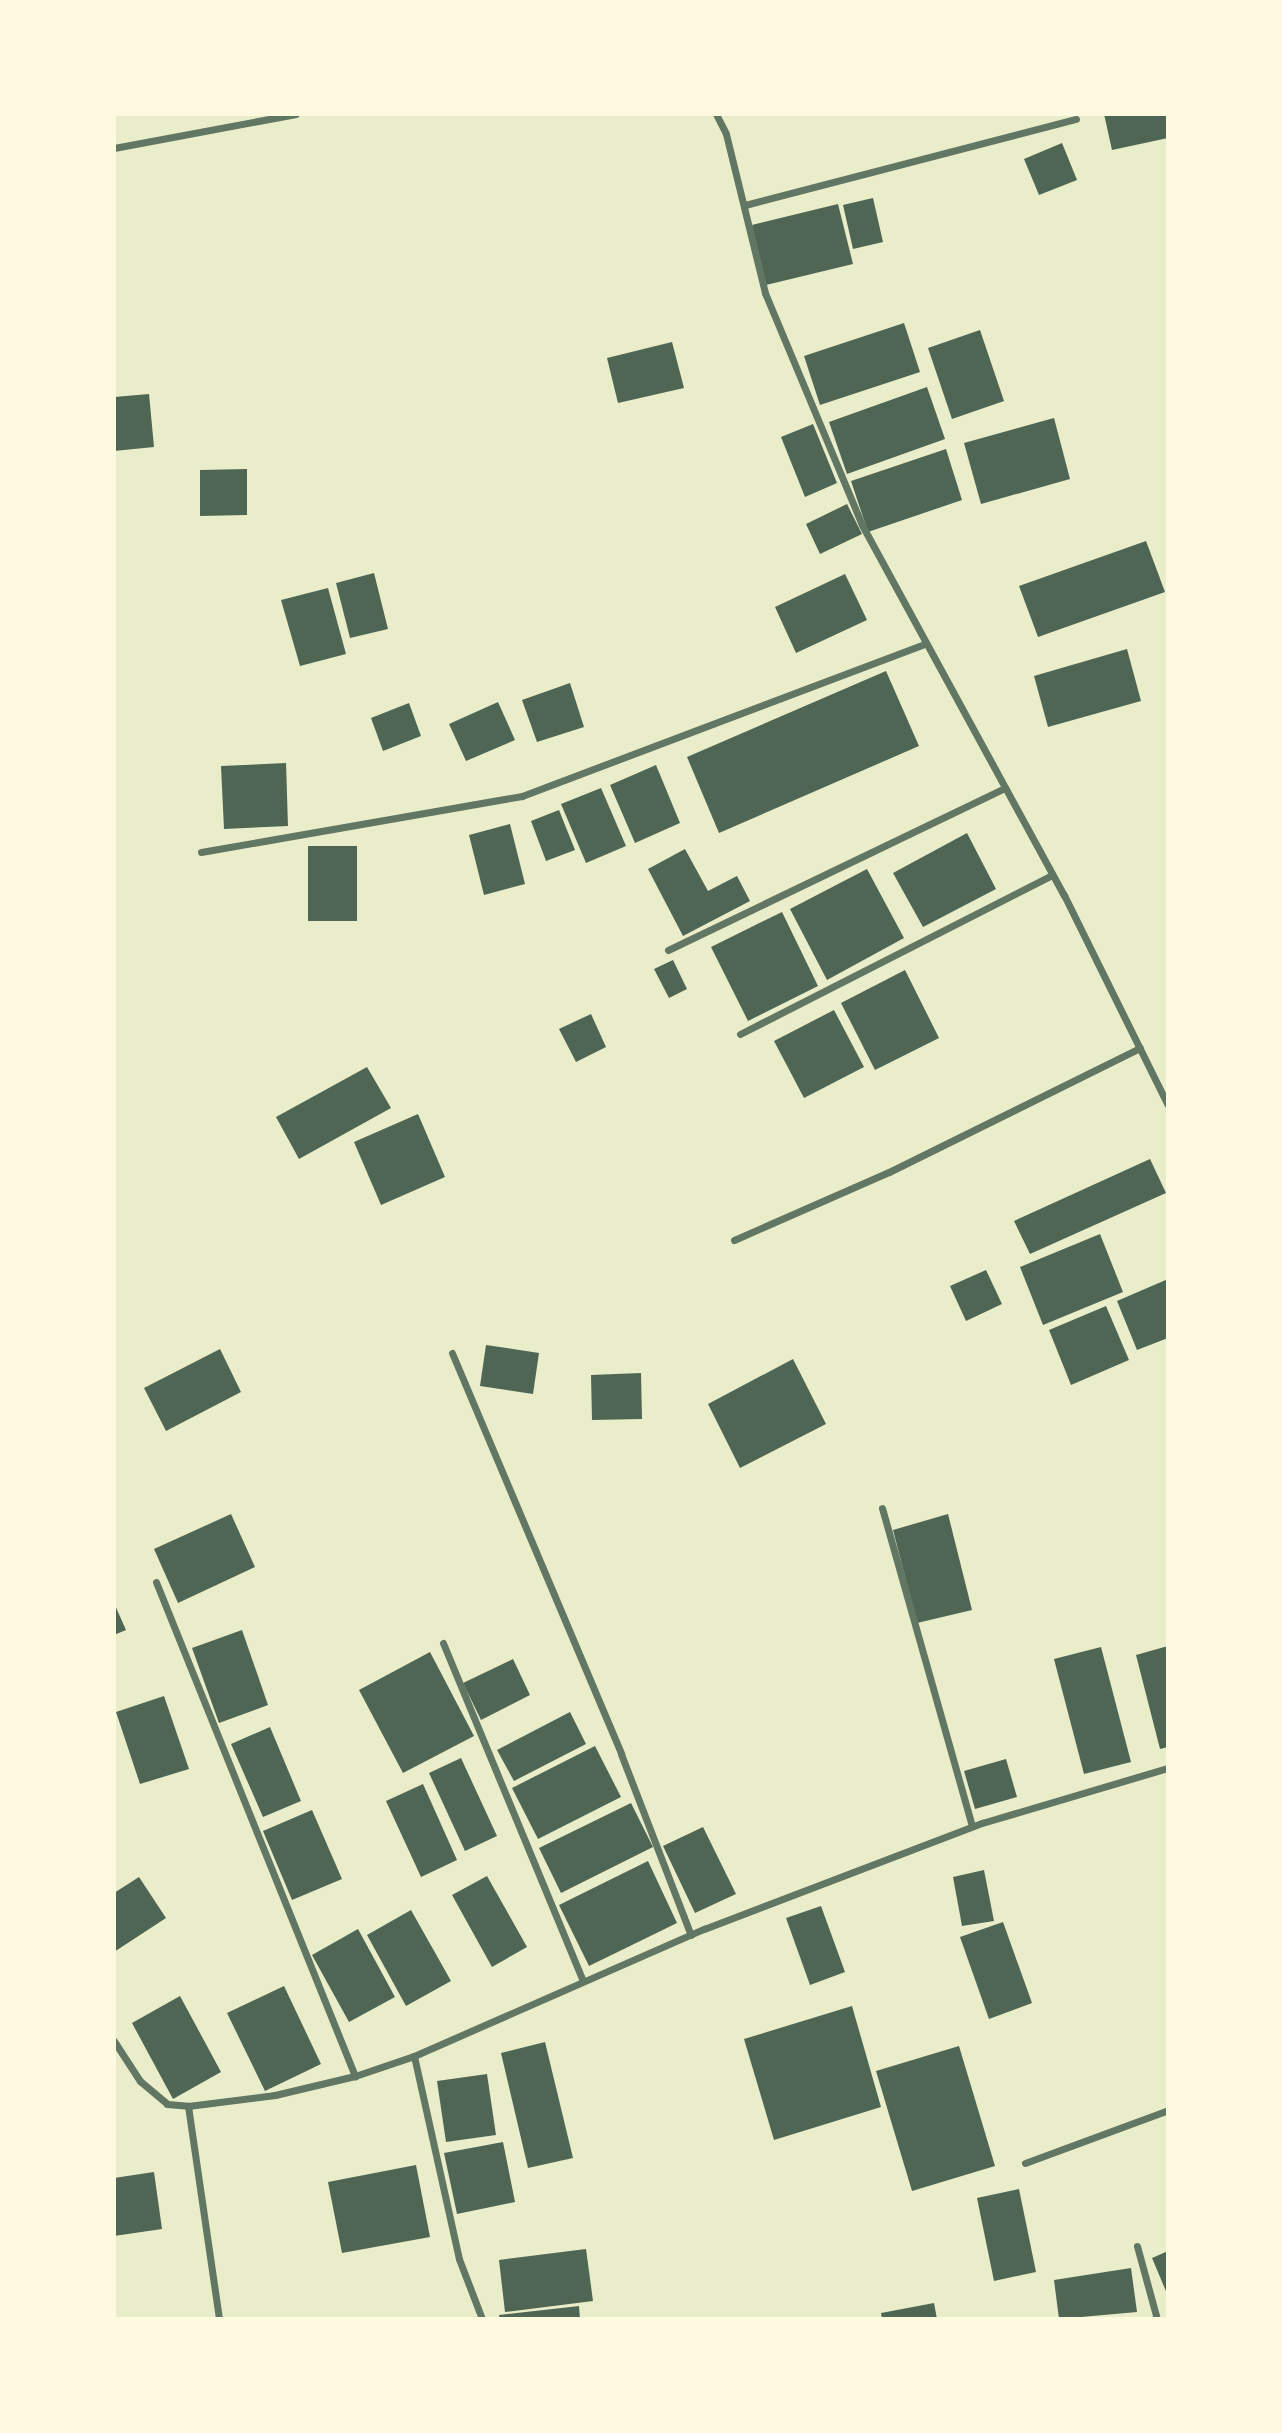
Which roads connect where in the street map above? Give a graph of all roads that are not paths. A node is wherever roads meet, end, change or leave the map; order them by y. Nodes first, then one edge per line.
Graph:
1 (296, 114) edge
2 (716, 114) edge
3 (1076, 119) dead end
4 (114, 148) edge
5 (745, 205) junction
6 (925, 644) junction
7 (1005, 788) junction
8 (201, 852) dead end
9 (1052, 874) junction
10 (668, 950) dead end
11 (740, 1034) dead end
12 (1140, 1048) junction
13 (1168, 1105) edge
14 (734, 1240) dead end
15 (452, 1353) dead end
16 (883, 1508) dead end
17 (156, 1581) dead end
18 (443, 1643) dead end
19 (1168, 1768) edge
20 (972, 1827) junction
21 (691, 1935) junction
22 (582, 1979) junction
23 (114, 2041) edge
24 (414, 2056) junction
25 (355, 2076) junction
26 (188, 2106) junction
27 (1168, 2110) edge
28 (1025, 2163) dead end
29 (1137, 2246) dead end
30 (219, 2319) edge
31 (482, 2319) edge
32 (1157, 2319) edge

1 - 4 street
2 - 5 street
3 - 5 street
5 - 6 street
6 - 7 street
6 - 8 street
7 - 9 street
7 - 10 street
9 - 11 street
9 - 12 street
12 - 13 street
12 - 14 street
15 - 21 street
16 - 20 street
17 - 25 street
18 - 22 street
19 - 20 street
20 - 21 street
21 - 22 street
22 - 24 street
23 - 26 street
24 - 25 street
24 - 31 street
25 - 26 street
26 - 30 street
27 - 28 street
29 - 32 street

